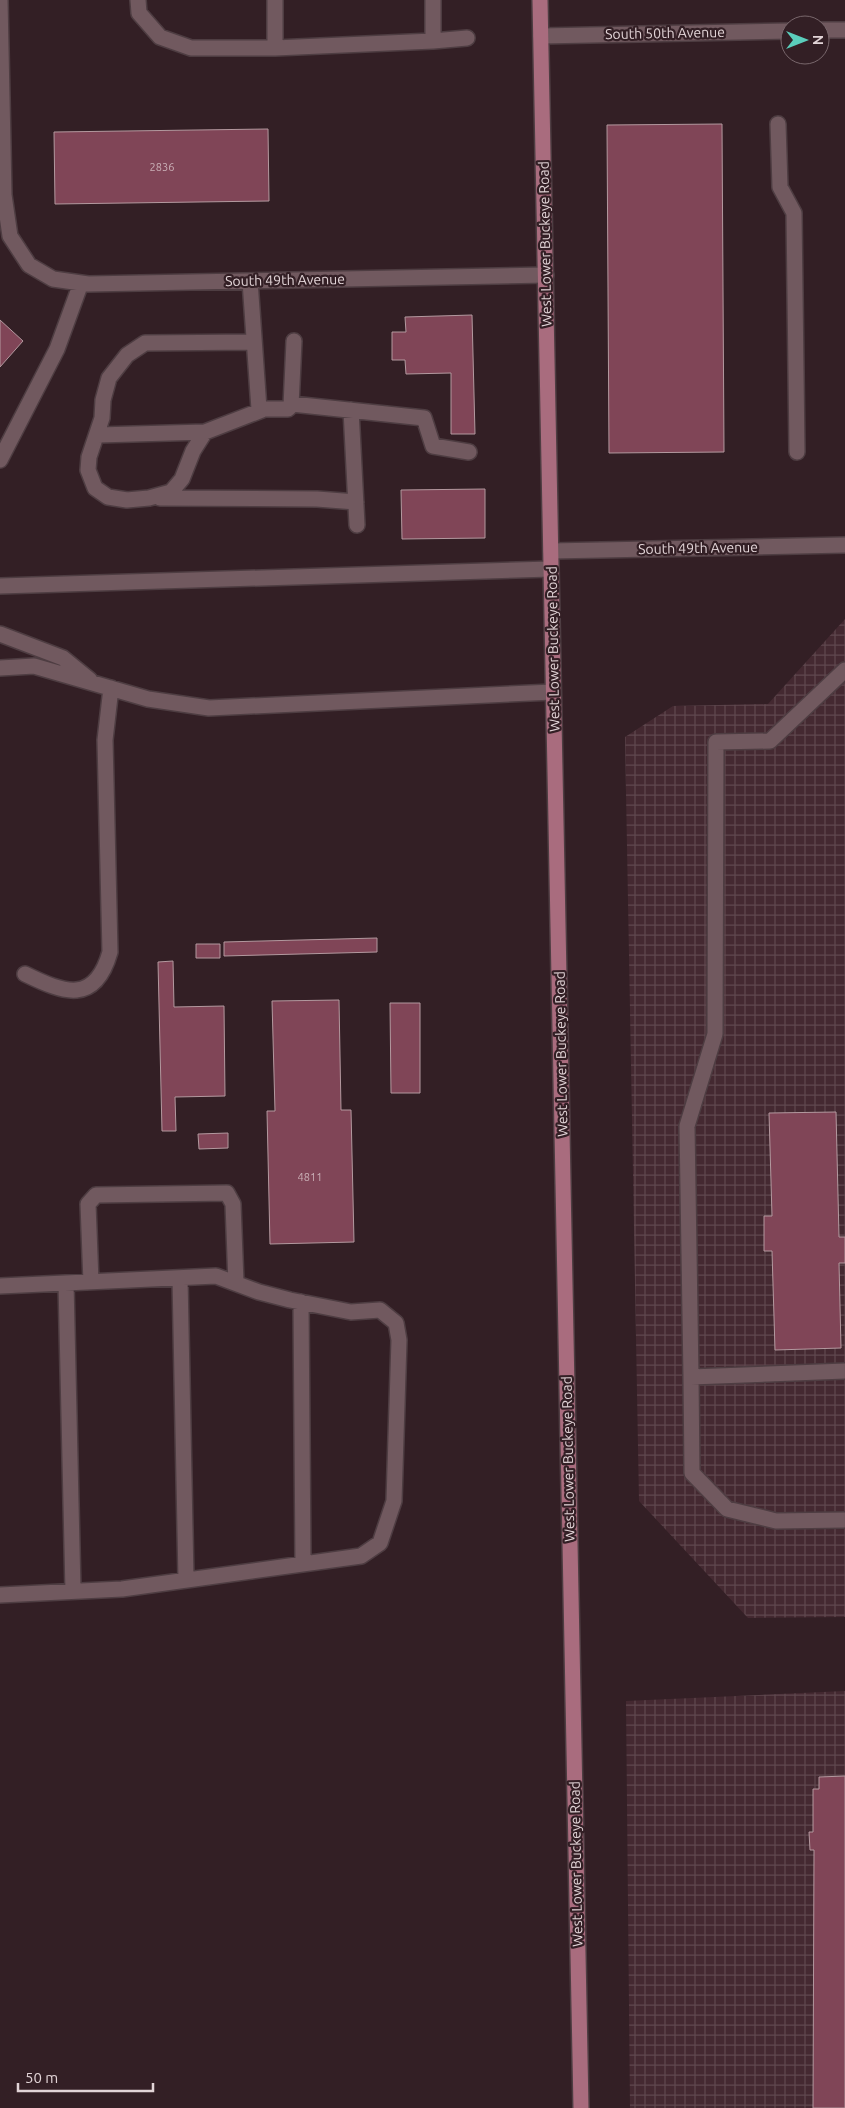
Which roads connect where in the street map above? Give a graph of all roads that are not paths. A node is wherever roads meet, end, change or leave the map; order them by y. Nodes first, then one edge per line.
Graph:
1 (0, 0) edge
2 (138, 0) edge
3 (274, 0) edge
4 (433, 0) edge
5 (540, 0) edge
6 (1, 29) edge
7 (830, 30) edge
8 (845, 30) edge
9 (780, 31) edge
10 (541, 36) junction
11 (467, 38) dead end
12 (433, 41) junction
13 (274, 48) junction
14 (778, 124) dead end
15 (546, 275) junction
16 (250, 281) junction
17 (81, 283) junction
18 (294, 341) dead end
19 (254, 342) junction
20 (292, 404) junction
21 (262, 410) junction
22 (350, 410) junction
23 (205, 432) junction
24 (98, 435) junction
25 (469, 452) dead end
26 (797, 452) dead end
27 (0, 460) edge
28 (149, 498) junction
29 (356, 502) junction
30 (357, 525) dead end
31 (845, 545) edge
32 (551, 551) junction
33 (551, 570) junction
34 (0, 586) edge
35 (0, 634) edge
36 (0, 668) edge
37 (845, 670) edge
38 (95, 684) junction
39 (111, 688) junction
40 (553, 692) junction
41 (25, 974) dead end
42 (180, 1278) junction
43 (91, 1282) junction
44 (66, 1283) junction
45 (236, 1283) junction
46 (0, 1286) edge
47 (301, 1302) junction
48 (845, 1371) edge
49 (691, 1377) junction
50 (845, 1520) edge
51 (303, 1564) junction
52 (186, 1580) junction
53 (73, 1591) junction
54 (0, 1595) edge
55 (581, 2108) edge

1 - 6 street
2 - 13 street
3 - 13 street
4 - 12 street
5 - 10 main road, West Lower Buckeye Road
6 - 17 street, South 49th Avenue
7 - 8 street
9 - 10 street, South 50th Avenue
10 - 15 main road, West Lower Buckeye Road
11 - 12 street
12 - 13 street
14 - 26 street
15 - 16 street, South 49th Avenue
15 - 32 main road, West Lower Buckeye Road
16 - 17 street, South 49th Avenue
16 - 19 street
17 - 27 street
18 - 20 street
19 - 21 street
19 - 24 street
20 - 21 street
20 - 22 street
21 - 23 street
22 - 25 street
22 - 29 street
23 - 24 street
23 - 28 street
24 - 28 street
28 - 29 street
29 - 30 street
31 - 32 street, South 49th Avenue
32 - 33 main road, West Lower Buckeye Road
33 - 34 street
33 - 40 main road, West Lower Buckeye Road
35 - 38 street
36 - 38 street
37 - 49 street
38 - 39 street
39 - 40 street
39 - 41 street
40 - 55 main road, West Lower Buckeye Road
42 - 43 street
42 - 45 street
42 - 52 street
43 - 44 street
43 - 45 street
44 - 46 street
44 - 53 street
45 - 47 street
47 - 51 street
47 - 51 street
48 - 49 street
49 - 50 street
51 - 52 street
52 - 53 street
53 - 54 street

